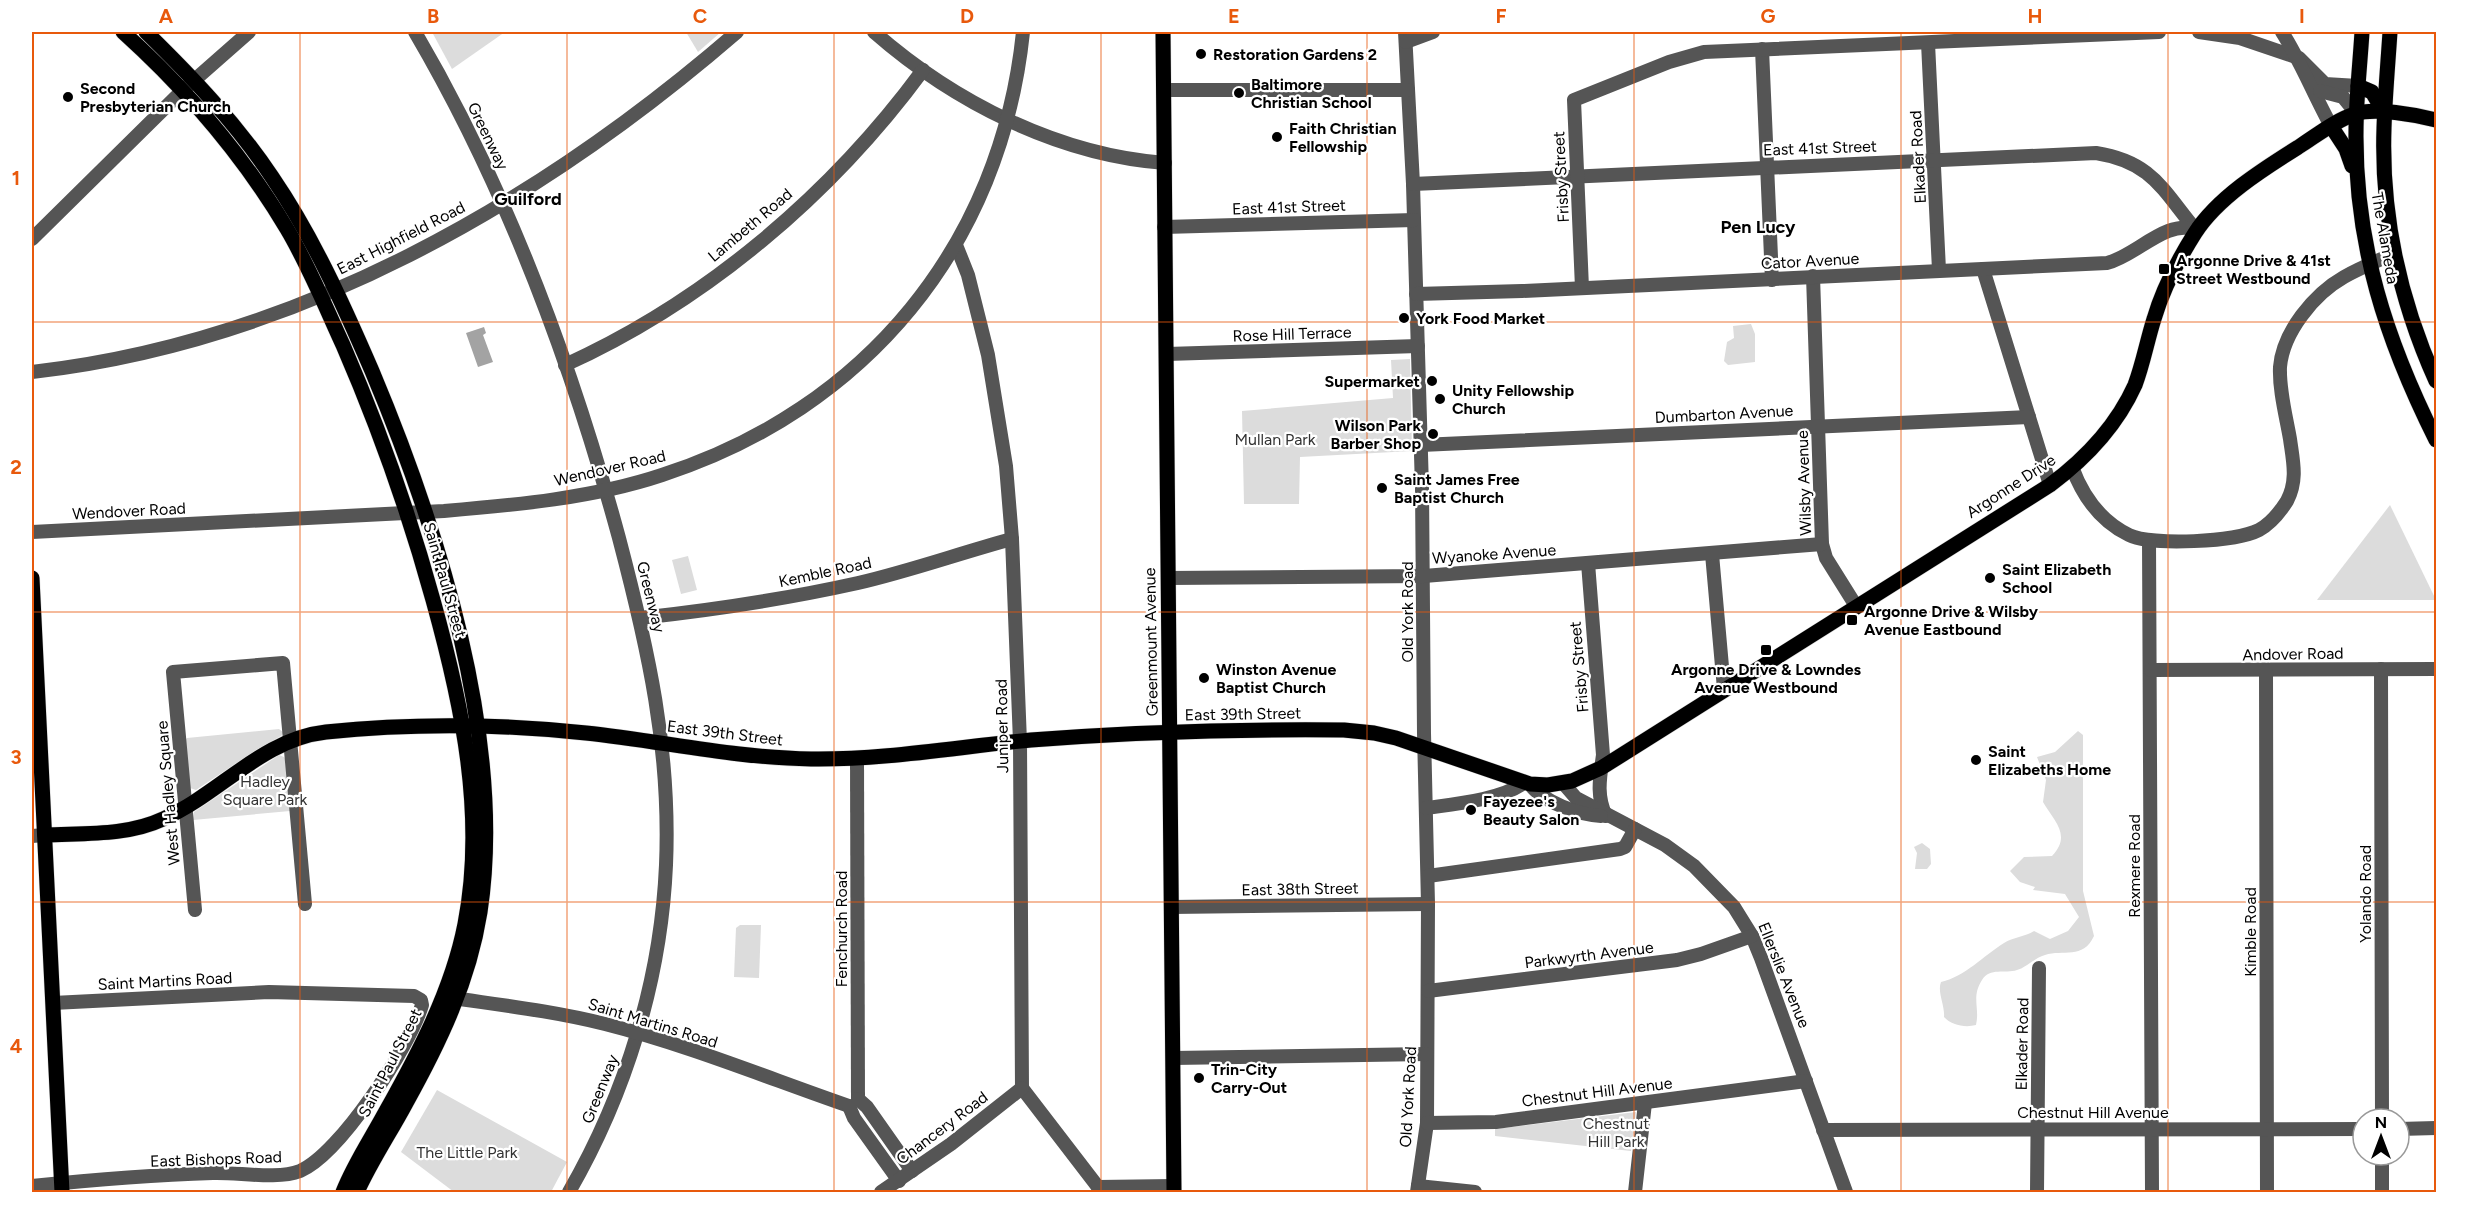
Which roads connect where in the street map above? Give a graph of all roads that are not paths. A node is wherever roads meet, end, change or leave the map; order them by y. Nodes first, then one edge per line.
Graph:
1 (123, 32) edge
2 (146, 32) edge
3 (249, 32) edge
4 (415, 32) edge
5 (736, 32) edge
6 (874, 32) edge
7 (1023, 32) edge
8 (1163, 32) edge
9 (1433, 32) edge
10 (2159, 32) edge
11 (2199, 32) edge
12 (2282, 32) edge
13 (2362, 32) edge
14 (2390, 32) edge
15 (1405, 37) edge
16 (1928, 42) junction
17 (1762, 49) junction
18 (2299, 58) junction
19 (923, 70) junction
20 (194, 79) junction
21 (2307, 80) junction
22 (2358, 86) junction
23 (1164, 90) junction
24 (1408, 90) junction
25 (182, 91) junction
26 (2384, 112) junction
27 (2356, 113) junction
28 (1008, 120) junction
29 (2436, 120) edge
30 (2331, 126) junction
31 (1935, 160) junction
32 (1165, 163) junction
33 (1769, 166) junction
34 (1578, 175) junction
35 (1413, 184) junction
36 (2358, 185) junction
37 (502, 205) junction
38 (1414, 220) junction
39 (1164, 227) junction
40 (2196, 230) junction
41 (32, 239) edge
42 (956, 245) junction
43 (2393, 254) junction
44 (2369, 265) junction
45 (1983, 269) junction
46 (1940, 270) junction
47 (1813, 276) junction
48 (1772, 280) junction
49 (1582, 288) junction
50 (336, 289) junction
51 (1416, 294) junction
52 (321, 296) junction
53 (1418, 346) junction
54 (1167, 354) junction
55 (565, 365) junction
56 (32, 372) edge
57 (2436, 381) edge
58 (2029, 417) junction
59 (1819, 426) junction
60 (2436, 440) edge
61 (1421, 445) junction
62 (2072, 467) junction
63 (2050, 485) junction
64 (606, 489) junction
65 (424, 512) junction
66 (408, 513) junction
67 (32, 532) edge
68 (1012, 539) junction
69 (2149, 540) junction
70 (1822, 544) junction
71 (1713, 554) junction
72 (1588, 563) junction
73 (1424, 576) junction
74 (32, 578) edge
75 (1168, 578) junction
76 (1856, 606) junction
77 (640, 618) junction
78 (2381, 669) junction
79 (2436, 669) edge
80 (2151, 670) junction
81 (2266, 671) junction
82 (1724, 689) junction
83 (470, 726) junction
84 (1170, 733) junction
85 (290, 740) junction
86 (1020, 742) junction
87 (661, 743) junction
88 (1424, 748) junction
89 (857, 759) junction
90 (1601, 768) junction
91 (1563, 783) junction
92 (1527, 784) junction
93 (186, 807) junction
94 (1426, 808) junction
95 (1606, 816) junction
96 (1635, 829) junction
97 (38, 836) edge
98 (1428, 876) junction
99 (305, 904) dead end
100 (1428, 904) junction
101 (1172, 908) junction
102 (195, 910) dead end
103 (1752, 936) junction
104 (2039, 968) dead end
105 (1428, 992) junction
106 (450, 998) junction
107 (421, 999) joint
108 (53, 1003) junction
109 (638, 1033) junction
110 (1427, 1054) junction
111 (1173, 1058) junction
112 (1806, 1081) junction
113 (1022, 1088) junction
114 (853, 1103) junction
115 (1645, 1103) junction
116 (2382, 1107) edge
117 (1427, 1123) junction
118 (2411, 1128) edge
119 (2436, 1128) edge
120 (2037, 1129) junction
121 (2152, 1129) junction
122 (2267, 1129) junction
123 (2351, 1129) edge
124 (1824, 1130) junction
125 (2382, 1167) edge
126 (912, 1172) junction
127 (899, 1181) junction
128 (32, 1186) edge
129 (62, 1188) edge
130 (1174, 1189) edge
131 (1417, 1189) edge
132 (1096, 1190) edge
133 (344, 1192) edge
134 (357, 1192) edge
135 (569, 1192) edge
136 (881, 1192) edge
137 (1475, 1192) edge
138 (1635, 1192) edge
139 (1846, 1192) edge
140 (2037, 1192) edge
141 (2152, 1192) edge
142 (2266, 1192) edge
143 (2382, 1192) edge

1 - 25 main road, Saint Paul Street
2 - 20 main road, Saint Paul Street
3 - 20 street
4 - 37 street, Greenway
5 - 37 street, East Highfield Road
6 - 19 street
7 - 28 street, Wendover Road
8 - 23 main road, Greenmount Avenue
9 - 15 street
10 - 16 street
11 - 18 street
12 - 18 street
13 - 22 main road, The Alameda
14 - 26 main road, The Alameda
15 - 24 street, Old York Road
16 - 17 street
16 - 31 street, Elkader Road
17 - 33 street
17 - 34 street, Frisby Street
18 - 21 street
18 - 22 street
19 - 28 street
19 - 55 street, Lambeth Road
20 - 25 street
20 - 50 main road, Saint Paul Street
21 - 27 street
21 - 30 street
22 - 26 main road
22 - 27 main road, The Alameda
23 - 24 street
23 - 32 main road, Greenmount Avenue
24 - 35 street, Old York Road
25 - 41 street
25 - 52 main road, Saint Paul Street
26 - 27 main road, Argonne Drive
26 - 29 main road, Argonne Drive
26 - 43 main road, The Alameda
27 - 30 main road, Argonne Drive
27 - 36 main road, The Alameda
28 - 32 street
28 - 42 street, Wendover Road
30 - 36 main road
30 - 40 main road, Argonne Drive
31 - 33 street, East 41st Street
31 - 40 street, East 41st Street
31 - 46 street, Elkader Road
32 - 39 main road, Greenmount Avenue
33 - 34 street, East 41st Street
33 - 48 street
34 - 35 street, East 41st Street
34 - 49 street, Frisby Street
35 - 38 street, Old York Road
36 - 44 main road, The Alameda
37 - 50 street, East Highfield Road
37 - 55 street, Greenway
38 - 39 street, East 41st Street
38 - 51 street, Old York Road
39 - 54 main road, Greenmount Avenue
40 - 45 street, Cator Avenue
40 - 62 main road, Argonne Drive
42 - 64 street, Wendover Road
42 - 68 street, Juniper Road
43 - 44 street
43 - 57 main road, The Alameda
44 - 60 main road, The Alameda
44 - 69 street
45 - 46 street, Cator Avenue
45 - 58 street
46 - 47 street, Cator Avenue
47 - 48 street, Cator Avenue
47 - 59 street, Wilsby Avenue
48 - 49 street, Cator Avenue
49 - 51 street, Cator Avenue
50 - 52 street, East Highfield Road
50 - 65 main road, Saint Paul Street
51 - 53 street, Old York Road
52 - 56 street, East Highfield Road
52 - 66 main road, Saint Paul Street
53 - 54 street, Rose Hill Terrace
53 - 61 street, Old York Road
54 - 75 main road, Greenmount Avenue
55 - 64 street, Greenway
58 - 59 street, Dumbarton Avenue
58 - 63 street
59 - 61 street, Dumbarton Avenue
59 - 70 street, Wilsby Avenue
61 - 73 street, Old York Road
62 - 63 main road, Argonne Drive
62 - 69 street
63 - 76 main road, Argonne Drive
64 - 65 street, Wendover Road
64 - 77 street, Greenway
65 - 66 street, Wendover Road
65 - 83 main road, Saint Paul Street
66 - 67 street, Wendover Road
66 - 83 main road, Saint Paul Street
68 - 77 street, Kemble Road
68 - 86 street, Juniper Road
69 - 80 street, Rexmere Road
70 - 71 street, Wyanoke Avenue
70 - 76 street, Wilsby Avenue
71 - 72 street, Wyanoke Avenue
71 - 82 street
72 - 73 street, Wyanoke Avenue
72 - 90 street, Frisby Street
73 - 75 street, Wyanoke Avenue
73 - 88 street, Old York Road
74 - 97 main road
75 - 84 main road, Greenmount Avenue
76 - 82 main road, Argonne Drive
77 - 87 street, Greenway
78 - 79 street, Andover Road
78 - 81 street, Andover Road
78 - 116 street, Yolando Road
80 - 81 street, Andover Road
80 - 121 street, Rexmere Road
81 - 122 street, Kimble Road
82 - 90 main road, Argonne Drive
83 - 85 main road, East 39th Street
83 - 87 main road, East 39th Street
83 - 106 main road, Saint Paul Street
84 - 86 main road, East 39th Street
84 - 88 main road, East 39th Street
84 - 101 main road, Greenmount Avenue
85 - 93 main road, East 39th Street
85 - 93 street, West Hadley Square
85 - 99 street
86 - 89 main road, East 39th Street
86 - 113 street, Juniper Road
87 - 89 main road, East 39th Street
87 - 109 street, Greenway
88 - 92 main road
88 - 94 street, Old York Road
89 - 114 street, Fenchurch Road
90 - 91 main road, Argonne Drive
90 - 95 street, Frisby Street
91 - 92 main road, Argonne Drive
91 - 95 street, Ellerslie Avenue
92 - 94 street
92 - 95 street
93 - 97 main road, East 39th Street
93 - 102 street, West Hadley Square
94 - 98 street, Old York Road
95 - 96 street, Ellerslie Avenue
96 - 98 street
96 - 103 street, Ellerslie Avenue
97 - 108 main road
98 - 100 street, Old York Road
100 - 101 street, East 38th Street
100 - 105 street, Old York Road
101 - 111 main road, Greenmount Avenue
103 - 105 street, Parkwyrth Avenue
103 - 112 street, Ellerslie Avenue
104 - 120 street, Elkader Road
105 - 110 street, Old York Road
106 - 109 street, Saint Martins Road
106 - 133 main road, Saint Paul Street
106 - 134 main road, Saint Paul Street
107 - 108 street, Saint Martins Road
107 - 129 street, East Bishops Road
108 - 129 main road
109 - 114 street, Saint Martins Road
109 - 135 street, Greenway
110 - 111 street
110 - 117 street, Old York Road
111 - 130 main road, Greenmount Avenue
112 - 115 street, Chestnut Hill Avenue
112 - 124 street, Ellerslie Avenue
113 - 126 street, Chancery Road
113 - 132 street
114 - 126 street
114 - 127 street
115 - 117 street, Chestnut Hill Avenue
115 - 138 street
117 - 131 street, Old York Road
118 - 119 street
120 - 121 street, Chestnut Hill Avenue
120 - 124 street, Chestnut Hill Avenue
120 - 140 street, Elkader Road
121 - 122 street, Chestnut Hill Avenue
121 - 141 street, Rexmere Road
122 - 123 street, Chestnut Hill Avenue
122 - 142 street, Kimble Road
124 - 139 street, Ellerslie Avenue
125 - 143 street
126 - 127 street, Chancery Road
127 - 136 street, Chancery Road
128 - 129 street, East Bishops Road
130 - 132 street
131 - 137 street

